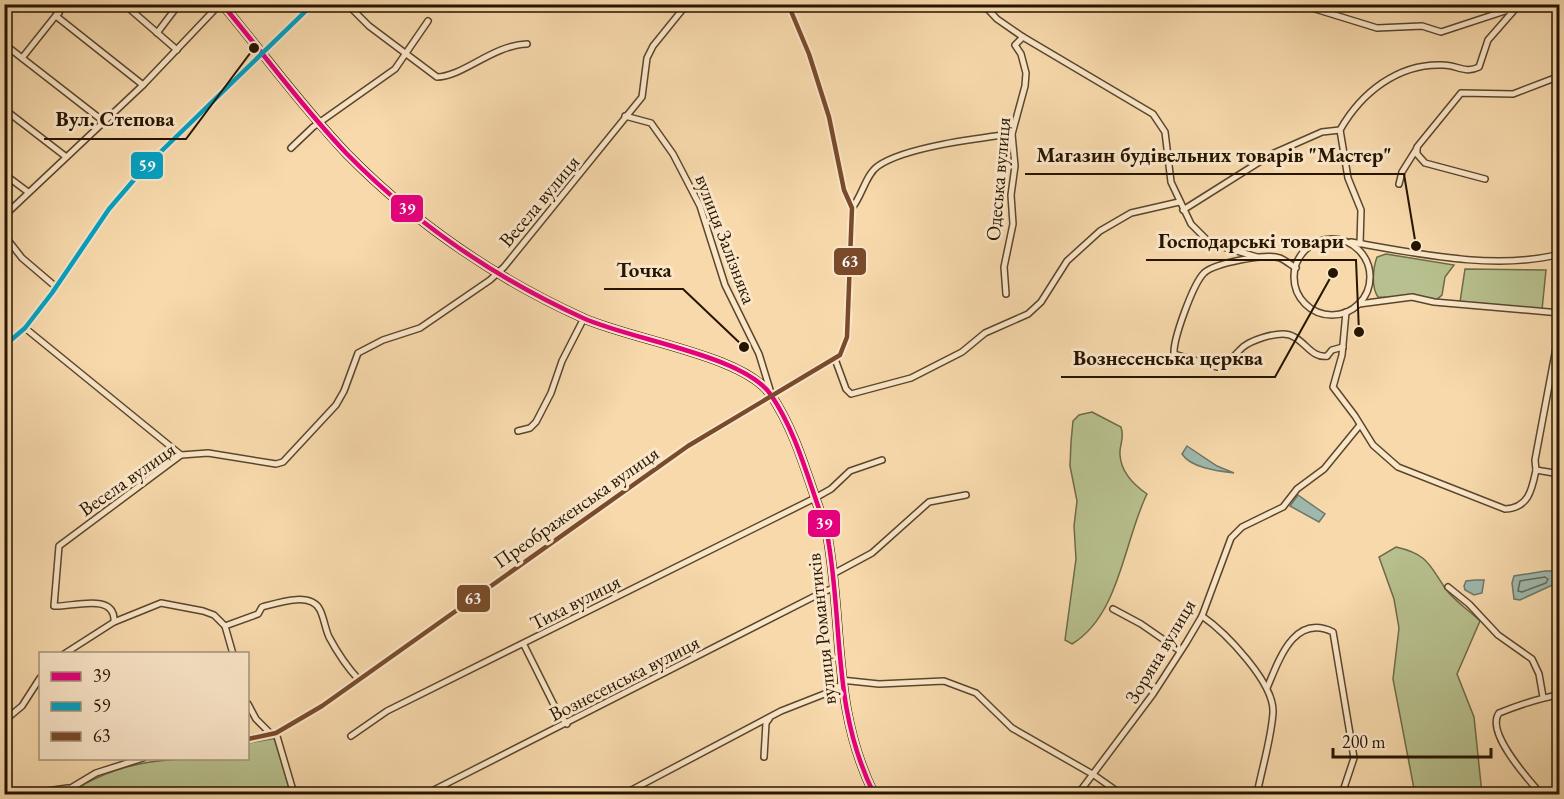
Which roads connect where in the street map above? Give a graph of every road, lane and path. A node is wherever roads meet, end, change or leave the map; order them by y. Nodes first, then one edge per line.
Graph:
1 (50, 4) edge
2 (65, 4) edge
3 (179, 4) edge
4 (221, 4) edge
5 (313, 4) edge
6 (347, 4) edge
7 (687, 4) edge
8 (788, 4) edge
9 (983, 4) edge
10 (1299, 4) edge
11 (1526, 4) edge
12 (125, 5) edge
13 (1516, 8) junction
14 (57, 14) junction
15 (428, 21) dead end
16 (157, 33) junction
17 (1023, 37) junction
18 (4, 44) edge
19 (527, 44) dead end
20 (177, 50) junction
21 (263, 53) junction
22 (406, 55) junction
23 (22, 57) junction
24 (1560, 76) edge
25 (143, 85) junction
26 (4, 109) edge
27 (625, 116) junction
28 (103, 121) junction
29 (320, 124) junction
30 (1340, 130) junction
31 (1012, 134) junction
32 (1417, 147) junction
33 (291, 148) dead end
34 (65, 156) junction
35 (4, 174) edge
36 (1485, 179) dead end
37 (1399, 184) dead end
38 (28, 192) junction
39 (1179, 202) junction
40 (852, 208) junction
41 (1183, 210) junction
42 (4, 216) edge
43 (4, 235) edge
44 (1346, 241) junction
45 (1360, 244) junction
46 (1560, 254) edge
47 (1257, 257) junction
48 (1296, 268) junction
49 (497, 274) junction
50 (56, 287) junction
51 (1006, 294) dead end
52 (1359, 304) junction
53 (1346, 312) junction
54 (1560, 313) edge
55 (584, 318) junction
56 (1560, 327) edge
57 (25, 328) junction
58 (4, 346) edge
59 (1341, 349) junction
60 (1328, 356) junction
61 (836, 359) junction
62 (1339, 362) junction
63 (771, 395) junction
64 (1360, 425) junction
65 (518, 431) dead end
66 (181, 455) junction
67 (882, 460) dead end
68 (1536, 470) junction
69 (1560, 474) edge
70 (966, 495) dead end
71 (815, 498) junction
72 (833, 574) junction
73 (1448, 587) dead end
74 (834, 588) junction
75 (1113, 609) dead end
76 (1202, 616) junction
77 (114, 622) junction
78 (225, 626) junction
79 (524, 645) junction
80 (1180, 651) junction
81 (67, 652) edge
82 (232, 652) edge
83 (39, 680) edge
84 (359, 680) junction
85 (842, 682) junction
86 (1267, 688) junction
87 (1560, 695) edge
88 (1543, 697) junction
89 (249, 706) edge
90 (772, 716) junction
91 (4, 721) edge
92 (567, 724) junction
93 (273, 734) junction
94 (351, 736) dead end
95 (249, 739) edge
96 (764, 757) dead end
97 (140, 760) edge
98 (1095, 775) junction
99 (69, 788) junction
100 (1113, 792) edge
101 (25, 795) edge
102 (61, 795) edge
103 (294, 795) edge
104 (426, 795) edge
105 (624, 795) edge
106 (874, 795) edge
107 (1078, 795) edge
108 (1121, 795) edge
109 (1257, 795) edge
110 (1342, 795) edge
111 (1541, 795) edge

1 - 14 street
2 - 14 street
3 - 16 street
4 - 20 street
4 - 21 street
5 - 21 street
6 - 22 street
7 - 27 street, Весела вулиця
8 - 40 street
9 - 17 street
10 - 13 street
11 - 13 street
12 - 16 street
13 - 30 street
14 - 23 street
14 - 25 street
15 - 22 street
16 - 20 street
17 - 31 street, Одеська вулиця
17 - 39 street
18 - 23 street
19 - 22 street
20 - 25 street
21 - 29 street
21 - 50 street
22 - 29 street
23 - 28 street
24 - 32 street
25 - 28 street
26 - 34 street
27 - 49 street, Весела вулиця
27 - 63 street, вулиця Залізняка
28 - 34 street
29 - 33 street
29 - 49 street
30 - 41 street
30 - 45 street
31 - 40 street
31 - 51 street, Одеська вулиця
32 - 36 street
32 - 37 street
34 - 38 street
35 - 38 street
38 - 42 street
39 - 41 street
39 - 61 street
40 - 61 street
41 - 47 street
43 - 50 street
44 - 45 street
44 - 48 street
44 - 52 street
45 - 46 street
47 - 48 street
47 - 60 street
48 - 53 street
49 - 55 street
49 - 66 street, Весела вулиця
50 - 57 street
52 - 53 street
52 - 54 street
53 - 59 street
55 - 63 street
55 - 65 street
56 - 68 street
57 - 58 street
57 - 66 street
59 - 60 street
59 - 62 street
60 - 62 street
61 - 63 street, Преображенська вулиця
62 - 64 street
63 - 71 street, вулиця Романтиків
63 - 84 street, Преображенська вулиця
64 - 68 street
64 - 76 street, Зоряна вулиця
66 - 77 street, Весела вулиця
67 - 71 street, Тиха вулиця
68 - 69 street
70 - 72 street
71 - 72 street, вулиця Романтиків
71 - 79 street, Тиха вулиця
72 - 74 street, вулиця Романтиків
73 - 88 street
74 - 85 street, вулиця Романтиків
74 - 92 street, Вознесенська вулиця
75 - 80 street
76 - 80 street, Зоряна вулиця
76 - 86 street
77 - 78 street
77 - 81 street
78 - 82 street
78 - 84 street
79 - 92 street
79 - 94 street, Тиха вулиця
80 - 98 street, Зоряна вулиця
83 - 91 street
84 - 93 street, Преображенська вулиця
85 - 90 street
85 - 98 street
85 - 106 street, вулиця Романтиків
86 - 109 street
86 - 110 street
87 - 88 street
88 - 111 street
89 - 93 street
90 - 96 street
90 - 105 street
92 - 104 street, Вознесенська вулиця
93 - 95 street, Преображенська вулиця
93 - 103 street
97 - 99 street
98 - 100 street
98 - 107 street, Зоряна вулиця
99 - 101 street
99 - 102 street
100 - 108 street

